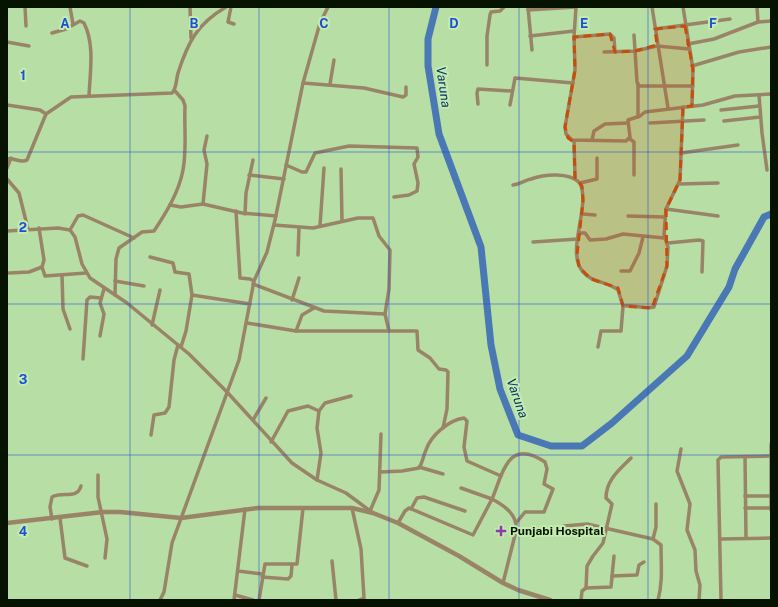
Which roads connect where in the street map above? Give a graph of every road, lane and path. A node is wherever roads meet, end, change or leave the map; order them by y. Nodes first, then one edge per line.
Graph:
1 (25, 7) edge
2 (70, 7) edge
3 (190, 7) edge
4 (226, 7) edge
5 (232, 7) edge
6 (328, 7) edge
7 (504, 7) edge
8 (576, 7) edge
9 (652, 7) edge
10 (683, 7) edge
11 (757, 7) edge
12 (528, 8) edge
13 (730, 19) dead end
14 (771, 21) edge
15 (758, 22) junction
16 (73, 24) junction
17 (234, 24) dead end
18 (26, 26) dead end
19 (685, 26) junction
20 (654, 29) junction
21 (574, 31) junction
22 (52, 33) dead end
23 (634, 35) dead end
24 (530, 36) junction
25 (574, 37) junction
26 (191, 39) junction
27 (7, 42) edge
28 (688, 44) junction
29 (28, 46) dead end
30 (657, 46) junction
31 (771, 47) edge
32 (689, 49) junction
33 (532, 50) dead end
34 (635, 51) junction
35 (604, 52) dead end
36 (615, 52) junction
37 (334, 60) dead end
38 (487, 65) dead end
39 (692, 66) junction
40 (303, 83) junction
41 (573, 83) junction
42 (330, 84) junction
43 (638, 84) junction
44 (664, 86) junction
45 (693, 86) junction
46 (406, 87) dead end
47 (175, 91) junction
48 (512, 91) junction
49 (771, 94) edge
50 (759, 95) junction
51 (89, 96) junction
52 (478, 104) dead end
53 (510, 105) dead end
54 (7, 106) edge
55 (692, 106) junction
56 (759, 106) junction
57 (682, 107) junction
58 (668, 108) junction
59 (721, 110) dead end
60 (46, 114) junction
61 (638, 117) junction
62 (760, 117) junction
63 (704, 120) dead end
64 (724, 121) dead end
65 (681, 122) junction
66 (628, 123) junction
67 (650, 124) dead end
68 (207, 136) dead end
69 (630, 138) junction
70 (592, 140) junction
71 (574, 141) junction
72 (738, 145) dead end
73 (681, 153) junction
74 (9, 158) edge
75 (597, 158) dead end
76 (253, 160) dead end
77 (286, 165) junction
78 (7, 168) edge
79 (324, 168) dead end
80 (341, 169) dead end
81 (767, 170) dead end
82 (249, 175) junction
83 (634, 175) dead end
84 (574, 178) junction
85 (7, 179) edge
86 (284, 179) junction
87 (580, 182) junction
88 (718, 183) dead end
89 (679, 184) junction
90 (513, 185) dead end
91 (394, 197) dead end
92 (170, 204) junction
93 (203, 204) junction
94 (666, 208) junction
95 (236, 212) junction
96 (245, 214) junction
97 (582, 214) junction
98 (595, 215) dead end
99 (276, 216) junction
100 (628, 216) dead end
101 (718, 216) dead end
102 (665, 217) junction
103 (342, 221) junction
104 (274, 225) junction
105 (320, 226) junction
106 (39, 228) junction
107 (299, 228) junction
108 (28, 229) junction
109 (70, 230) junction
110 (7, 231) edge
111 (579, 234) junction
112 (643, 237) junction
113 (134, 238) junction
114 (664, 238) junction
115 (578, 239) junction
116 (533, 242) dead end
117 (668, 244) junction
118 (298, 255) dead end
119 (150, 258) dead end
120 (42, 267) junction
121 (621, 271) dead end
122 (702, 272) dead end
123 (9, 273) dead end
124 (86, 273) junction
125 (62, 275) junction
126 (299, 278) dead end
127 (115, 281) junction
128 (254, 282) junction
129 (144, 286) dead end
130 (104, 289) junction
131 (160, 290) dead end
132 (115, 295) junction
133 (192, 296) junction
134 (100, 298) junction
135 (292, 300) junction
136 (250, 304) junction
137 (623, 306) junction
138 (314, 308) junction
139 (385, 314) junction
140 (247, 323) junction
141 (152, 325) junction
142 (70, 329) dead end
143 (296, 331) junction
144 (389, 331) junction
145 (100, 336) dead end
146 (179, 346) junction
147 (598, 347) dead end
148 (83, 359) dead end
149 (228, 392) junction
150 (351, 396) dead end
151 (266, 398) dead end
152 (319, 411) junction
153 (253, 420) junction
154 (443, 428) junction
155 (381, 434) dead end
156 (151, 435) dead end
157 (271, 442) junction
158 (771, 444) edge
159 (681, 449) dead end
160 (771, 456) edge
161 (744, 457) junction
162 (631, 458) dead end
163 (419, 467) junction
164 (381, 472) junction
165 (443, 474) dead end
166 (98, 475) dead end
167 (500, 476) junction
168 (317, 480) junction
169 (81, 486) dead end
170 (461, 488) dead end
171 (745, 496) junction
172 (771, 496) edge
173 (492, 499) junction
174 (656, 504) dead end
175 (303, 508) junction
176 (352, 508) junction
177 (745, 508) junction
178 (245, 509) junction
179 (411, 509) junction
180 (771, 509) edge
181 (465, 511) dead end
182 (103, 512) junction
183 (372, 512) junction
184 (60, 518) junction
185 (181, 518) junction
186 (52, 519) junction
187 (7, 523) edge
188 (398, 523) junction
189 (516, 523) junction
190 (564, 526) dead end
191 (608, 528) junction
192 (746, 538) junction
193 (771, 538) edge
194 (653, 539) junction
195 (721, 539) junction
196 (614, 556) dead end
197 (105, 558) dead end
198 (332, 562) dead end
199 (644, 562) dead end
200 (292, 565) junction
201 (87, 566) dead end
202 (238, 571) junction
203 (262, 576) junction
204 (612, 576) junction
205 (503, 583) junction
206 (586, 588) junction
207 (235, 595) junction
208 (365, 599) edge
209 (160, 600) edge
210 (234, 600) edge
211 (253, 600) edge
212 (259, 600) edge
213 (336, 600) edge
214 (359, 600) edge
215 (550, 600) edge
216 (581, 600) edge
217 (658, 600) edge
218 (699, 600) edge
219 (721, 600) edge

1 - 18 street
2 - 16 street
3 - 26 street
4 - 26 street
5 - 17 street
6 - 40 street
7 - 38 street
8 - 12 street
8 - 21 street
9 - 20 street
10 - 19 street
11 - 15 street
12 - 24 street
13 - 19 street
14 - 15 street
15 - 28 street
16 - 22 street
16 - 51 street
19 - 20 street
19 - 28 street
20 - 30 street
21 - 24 street
21 - 25 street
23 - 34 street
24 - 33 street
25 - 36 street
25 - 41 street
26 - 47 street
27 - 29 street
28 - 32 street
30 - 32 street
30 - 34 street
30 - 44 street
31 - 39 street
32 - 39 street
34 - 36 street
34 - 43 street
35 - 36 street
37 - 42 street
39 - 45 street
40 - 42 street
40 - 77 street
41 - 48 street
41 - 71 street
42 - 46 street
43 - 44 street
43 - 61 street
44 - 45 street
44 - 58 street
45 - 55 street
47 - 51 street
47 - 92 street
48 - 52 street
48 - 53 street
49 - 50 street
50 - 55 street
50 - 56 street
51 - 60 street
54 - 60 street
55 - 57 street
56 - 59 street
56 - 62 street
57 - 58 street
57 - 65 street
58 - 61 street
60 - 74 street
61 - 66 street
62 - 64 street
62 - 81 street
63 - 65 street
65 - 67 street
65 - 73 street
66 - 69 street
66 - 70 street
68 - 93 street
69 - 70 street
69 - 83 street
70 - 71 street
71 - 84 street
72 - 73 street
73 - 89 street
74 - 78 street
75 - 87 street
76 - 82 street
77 - 86 street
77 - 91 street
79 - 105 street
80 - 103 street
82 - 86 street
82 - 96 street
84 - 87 street
84 - 90 street
85 - 108 street
86 - 99 street
87 - 97 street
88 - 89 street
89 - 94 street
92 - 93 street
92 - 113 street
93 - 95 street
94 - 101 street
94 - 102 street
95 - 96 street
95 - 128 street
96 - 99 street
97 - 98 street
97 - 111 street
99 - 104 street
100 - 102 street
102 - 114 street
103 - 105 street
103 - 139 street
104 - 107 street
104 - 128 street
105 - 107 street
106 - 108 street
106 - 109 street
106 - 120 street
107 - 118 street
108 - 110 street
109 - 113 street
109 - 124 street
111 - 112 street
111 - 115 street
112 - 114 street
112 - 121 street
113 - 127 street
114 - 117 street
115 - 116 street
115 - 137 street
117 - 122 street
117 - 137 street
119 - 133 street
120 - 123 street
120 - 125 street
124 - 125 street
124 - 130 street
125 - 142 street
126 - 135 street
127 - 129 street
127 - 132 street
128 - 135 street
128 - 136 street
130 - 132 street
130 - 134 street
131 - 141 street
132 - 141 street
133 - 136 street
133 - 146 street
134 - 145 street
134 - 148 street
135 - 138 street
136 - 140 street
137 - 147 street
138 - 139 street
138 - 143 street
139 - 144 street
140 - 143 street
140 - 149 street
141 - 146 street
143 - 144 street
144 - 154 street
146 - 149 street
146 - 156 street
149 - 153 street
149 - 185 street
150 - 152 street
151 - 153 street
152 - 157 street
152 - 168 street
153 - 157 street
154 - 163 street
154 - 167 street
155 - 164 street
157 - 168 street
158 - 160 street
159 - 218 street
160 - 161 street
160 - 172 street
161 - 171 street
161 - 195 street
162 - 191 street
163 - 164 street
163 - 165 street
164 - 183 street
166 - 182 street
167 - 173 street
167 - 189 street
168 - 183 street
169 - 186 street
170 - 173 street
171 - 172 street
171 - 177 street
172 - 180 street
173 - 179 street
173 - 189 street
174 - 194 street
175 - 176 street
175 - 178 street
175 - 200 street
176 - 183 street
176 - 208 street
177 - 180 street
177 - 192 street
178 - 185 street
178 - 202 street
179 - 181 street
179 - 188 street
182 - 184 street
182 - 185 street
182 - 197 street
183 - 188 street
184 - 186 street
184 - 201 street
185 - 209 street
186 - 187 street
188 - 205 street
189 - 205 street
190 - 191 street
191 - 194 street
191 - 206 street
192 - 193 street
192 - 195 street
194 - 217 street
195 - 219 street
196 - 204 street
198 - 213 street
199 - 204 street
200 - 203 street
200 - 203 street
202 - 203 street
202 - 207 street
203 - 212 street
204 - 206 street
205 - 215 street
206 - 216 street
207 - 210 street
207 - 211 street
208 - 214 street

